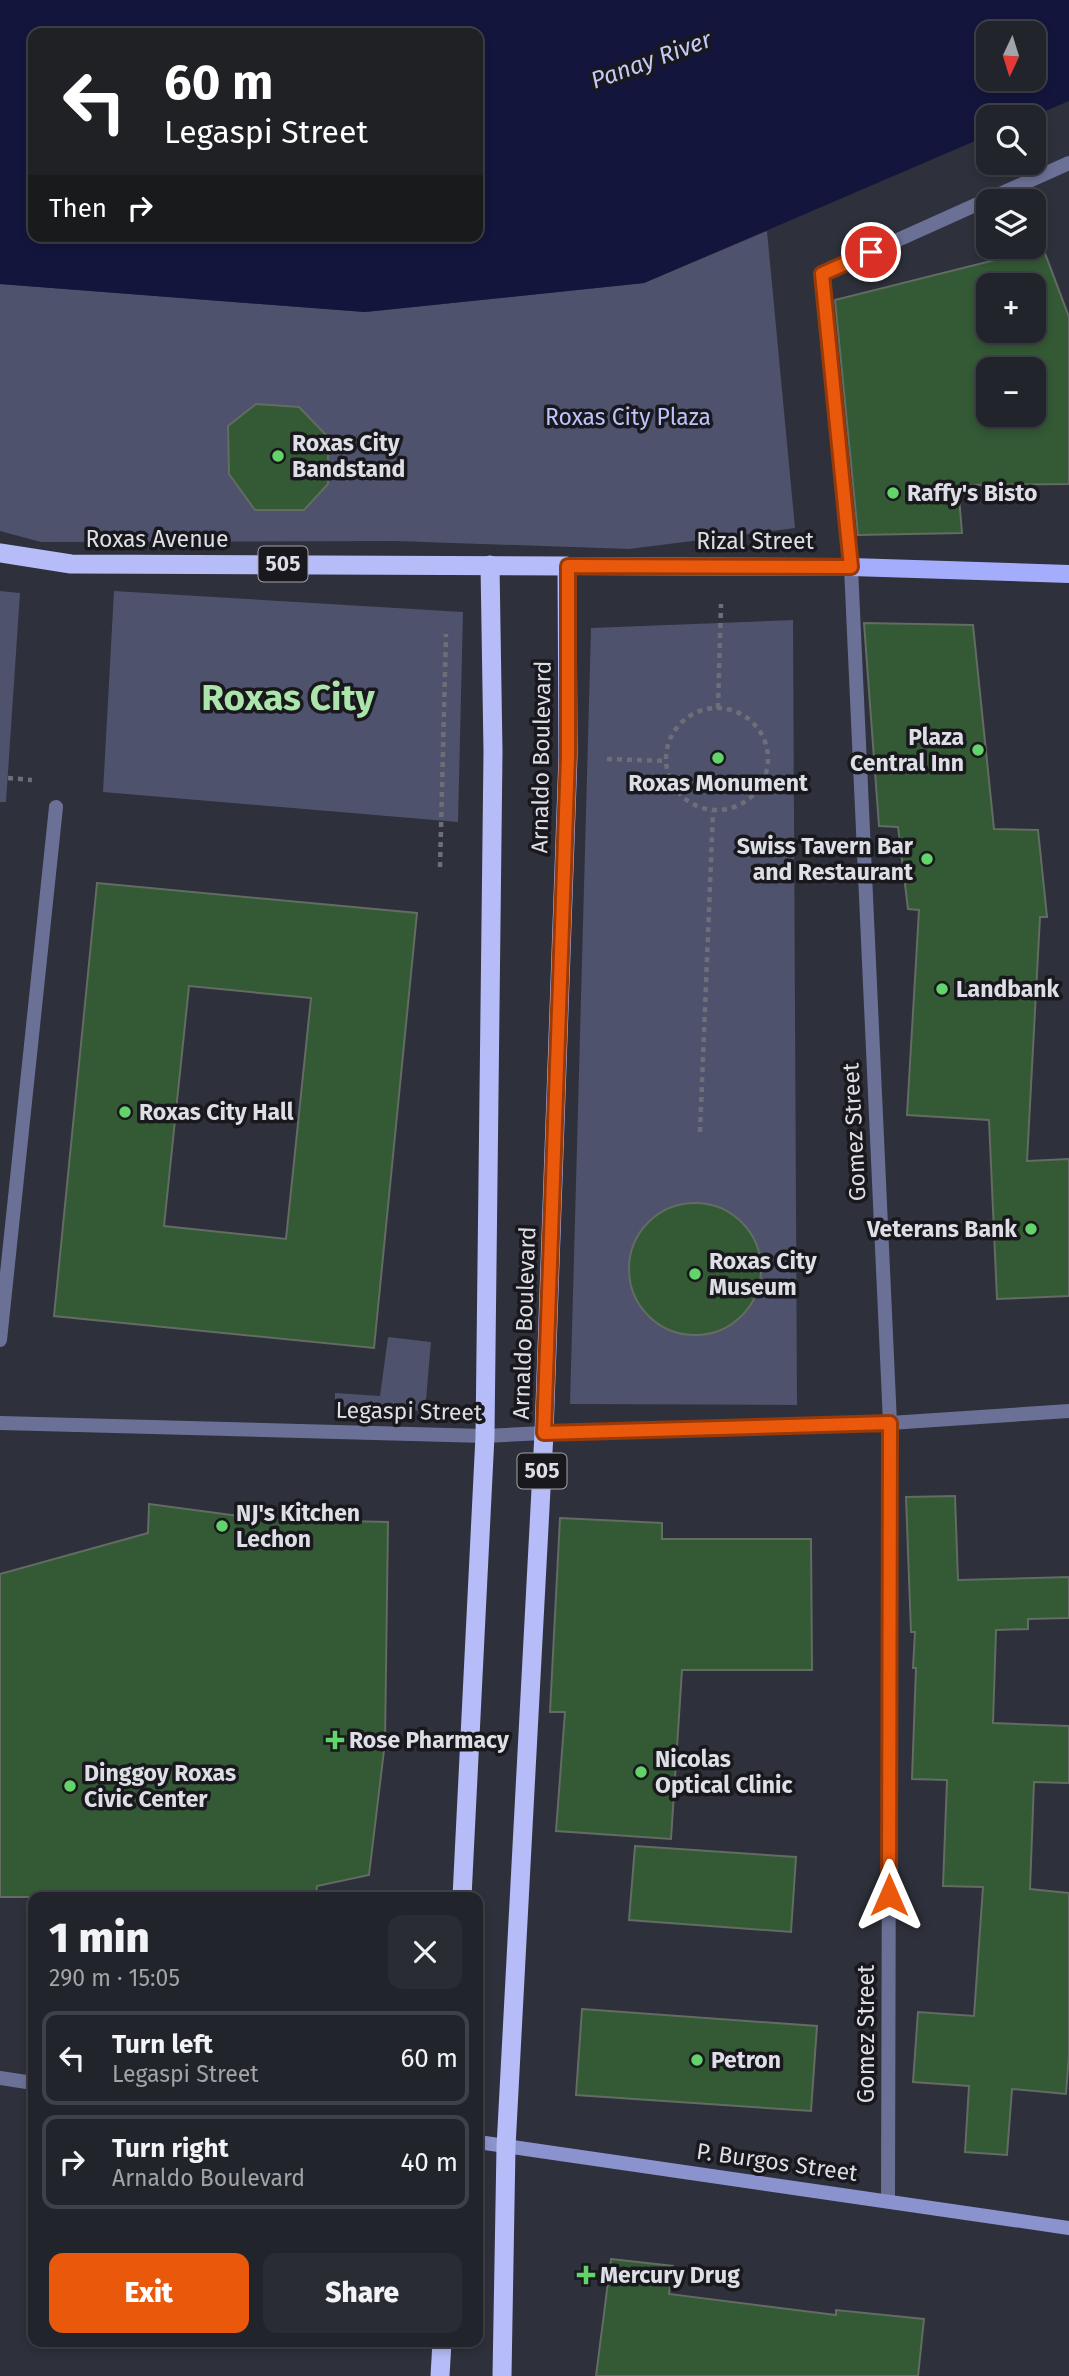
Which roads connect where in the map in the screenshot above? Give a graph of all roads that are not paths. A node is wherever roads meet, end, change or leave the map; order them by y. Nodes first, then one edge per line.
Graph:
1 (1069, 163) edge
2 (0, 553) edge
3 (490, 565) junction
4 (568, 566) junction
5 (851, 567) junction
6 (1069, 574) edge
7 (56, 807) dead end
8 (0, 1340) edge
9 (1069, 1411) edge
10 (0, 1423) edge
11 (890, 1423) junction
12 (544, 1433) junction
13 (485, 1436) junction
14 (462, 1892) edge
15 (0, 2078) edge
16 (28, 2082) edge
17 (483, 2143) edge
18 (506, 2147) junction
19 (888, 2200) junction
20 (1069, 2228) edge
21 (442, 2347) edge
22 (440, 2376) edge
23 (502, 2376) edge

1 - 5 street, Gomez Street
2 - 3 highway, Roxas Avenue / 505
3 - 4 highway, Roxas Avenue / 505
3 - 13 highway, Arnaldo Boulevard / 505
4 - 5 main road, Rizal Street
4 - 12 highway, Arnaldo Boulevard / 505
5 - 6 main road, Rizal Street
5 - 11 street, Gomez Street
7 - 8 street
9 - 11 street, Legaspi Street
10 - 13 street, Legaspi Street
11 - 12 street, Legaspi Street
11 - 19 street, Gomez Street
12 - 13 street, Legaspi Street
12 - 18 highway, Arnaldo Boulevard / 505
13 - 14 highway, Arnaldo Boulevard / 505
15 - 16 street
17 - 18 main road, P. Burgos Street
18 - 19 main road, P. Burgos Street
18 - 23 highway, Arnaldo Boulevard / 505
19 - 20 main road, P. Burgos Street
21 - 22 highway

